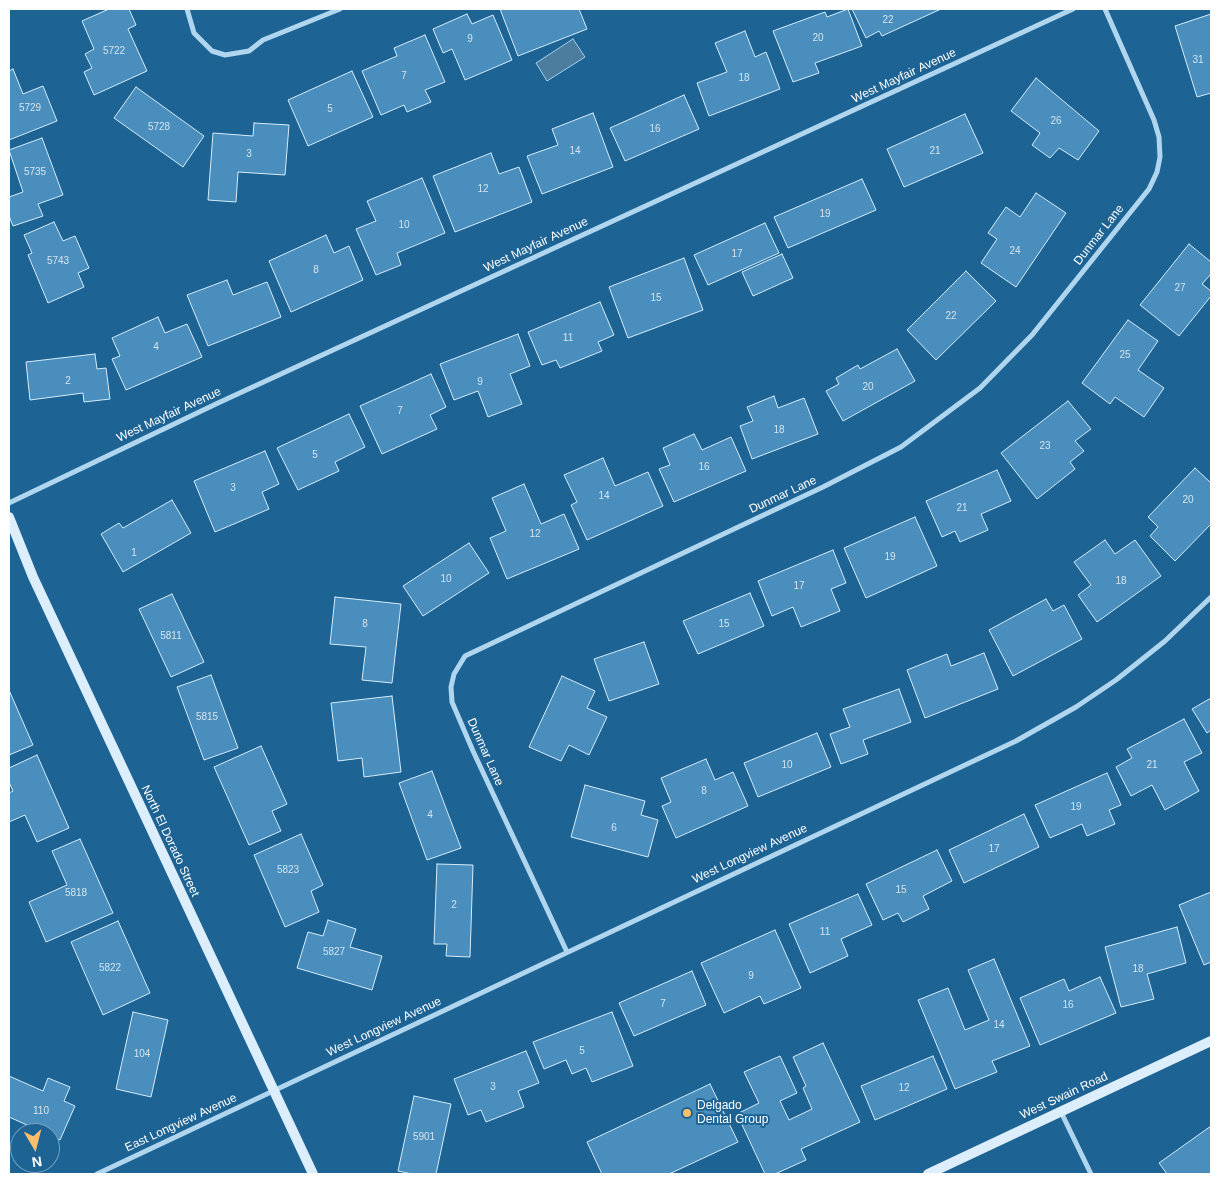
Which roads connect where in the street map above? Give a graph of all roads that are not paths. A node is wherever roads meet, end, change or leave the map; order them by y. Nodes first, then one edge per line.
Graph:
1 (187, 9) edge
2 (340, 9) edge
3 (1073, 9) edge
4 (1105, 9) edge
5 (9, 503) edge
6 (9, 517) edge
7 (1211, 597) edge
8 (567, 952) junction
9 (1211, 1041) edge
10 (273, 1090) junction
11 (1061, 1112) junction
12 (97, 1174) edge
13 (313, 1174) edge
14 (928, 1174) edge
15 (1091, 1174) edge

1 - 2 street
3 - 5 street, West Mayfair Avenue
4 - 8 street, Dunmar Lane
6 - 10 main road, North El Dorado Street
7 - 8 street, West Longview Avenue
8 - 10 street, West Longview Avenue
9 - 11 main road, West Swain Road
10 - 12 street, East Longview Avenue
10 - 13 main road, North El Dorado Street
11 - 14 main road, West Swain Road
11 - 15 street

